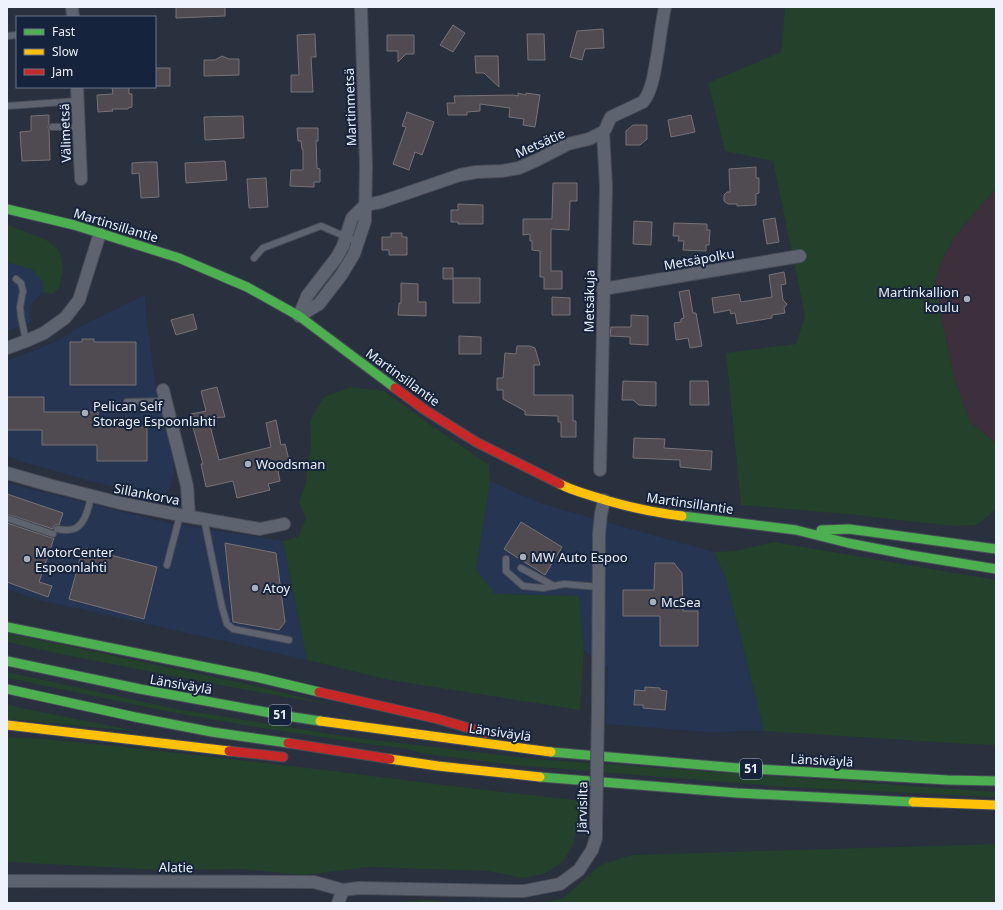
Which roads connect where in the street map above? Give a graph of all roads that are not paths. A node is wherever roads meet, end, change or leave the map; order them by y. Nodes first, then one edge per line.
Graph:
1 (362, 7) edge
2 (665, 7) edge
3 (77, 88) edge
4 (78, 101) junction
5 (7, 106) edge
6 (52, 127) dead end
7 (79, 127) junction
8 (603, 132) junction
9 (81, 179) dead end
10 (365, 205) junction
11 (7, 209) edge
12 (100, 233) junction
13 (346, 237) junction
14 (358, 242) junction
15 (800, 256) dead end
16 (254, 258) dead end
17 (16, 279) dead end
18 (603, 289) junction
19 (299, 316) junction
20 (26, 341) junction
21 (7, 348) edge
22 (164, 395) joint
23 (127, 402) dead end
24 (600, 470) dead end
25 (7, 473) edge
26 (91, 496) junction
27 (604, 500) junction
28 (185, 515) junction
29 (7, 518) edge
30 (204, 519) junction
31 (284, 524) dead end
32 (796, 530) junction
33 (996, 549) edge
34 (506, 559) dead end
35 (167, 565) dead end
36 (521, 568) dead end
37 (996, 569) edge
38 (554, 586) junction
39 (599, 587) junction
40 (41, 625) dead end
41 (7, 627) edge
42 (289, 640) dead end
43 (104, 646) junction
44 (7, 661) edge
45 (7, 689) edge
46 (7, 725) edge
47 (7, 729) edge
48 (38, 729) junction
49 (556, 753) junction
50 (293, 758) dead end
51 (338, 760) dead end
52 (438, 766) junction
53 (996, 781) edge
54 (996, 805) edge
55 (7, 880) edge
56 (343, 890) junction
57 (338, 903) edge

1 - 10 street, Martinmetsä
2 - 8 street
3 - 4 street, Välimetsä
4 - 5 lane
4 - 7 street, Välimetsä
6 - 7 lane
7 - 9 street, Välimetsä
8 - 10 street, Metsätie
8 - 18 street, Metsäkuja
10 - 13 street
10 - 14 street, Martinmetsä
11 - 12 main road, Martinsillantie
12 - 19 main road, Martinsillantie
12 - 20 street
13 - 14 lane
13 - 16 lane
13 - 19 street
14 - 19 street, Martinmetsä
15 - 18 street, Metsäpolku
17 - 20 lane
18 - 24 street, Metsäkuja
19 - 27 main road, Martinsillantie
20 - 21 street
22 - 23 lane
22 - 28 street
25 - 26 street, Sillankorva
26 - 28 street, Sillankorva
26 - 29 lane
27 - 32 main road, Martinsillantie
27 - 39 street, Järvisilta
28 - 30 street, Sillankorva
28 - 35 lane
30 - 31 street, Sillankorva
30 - 42 lane
32 - 33 main road, Martinsillantie
32 - 37 main road, Martinsillantie
34 - 38 lane
36 - 38 lane
38 - 39 lane
39 - 56 street, Järvisilta, bridge
40 - 43 main road
41 - 43 main road
43 - 49 main road
44 - 49 main road, Länsiväylä / 51
45 - 52 main road, 51
46 - 48 main road
47 - 48 main road
48 - 50 main road
49 - 53 main road, Länsiväylä / 51
51 - 52 main road
52 - 54 main road, 51
55 - 56 street, Alatie
56 - 57 street

